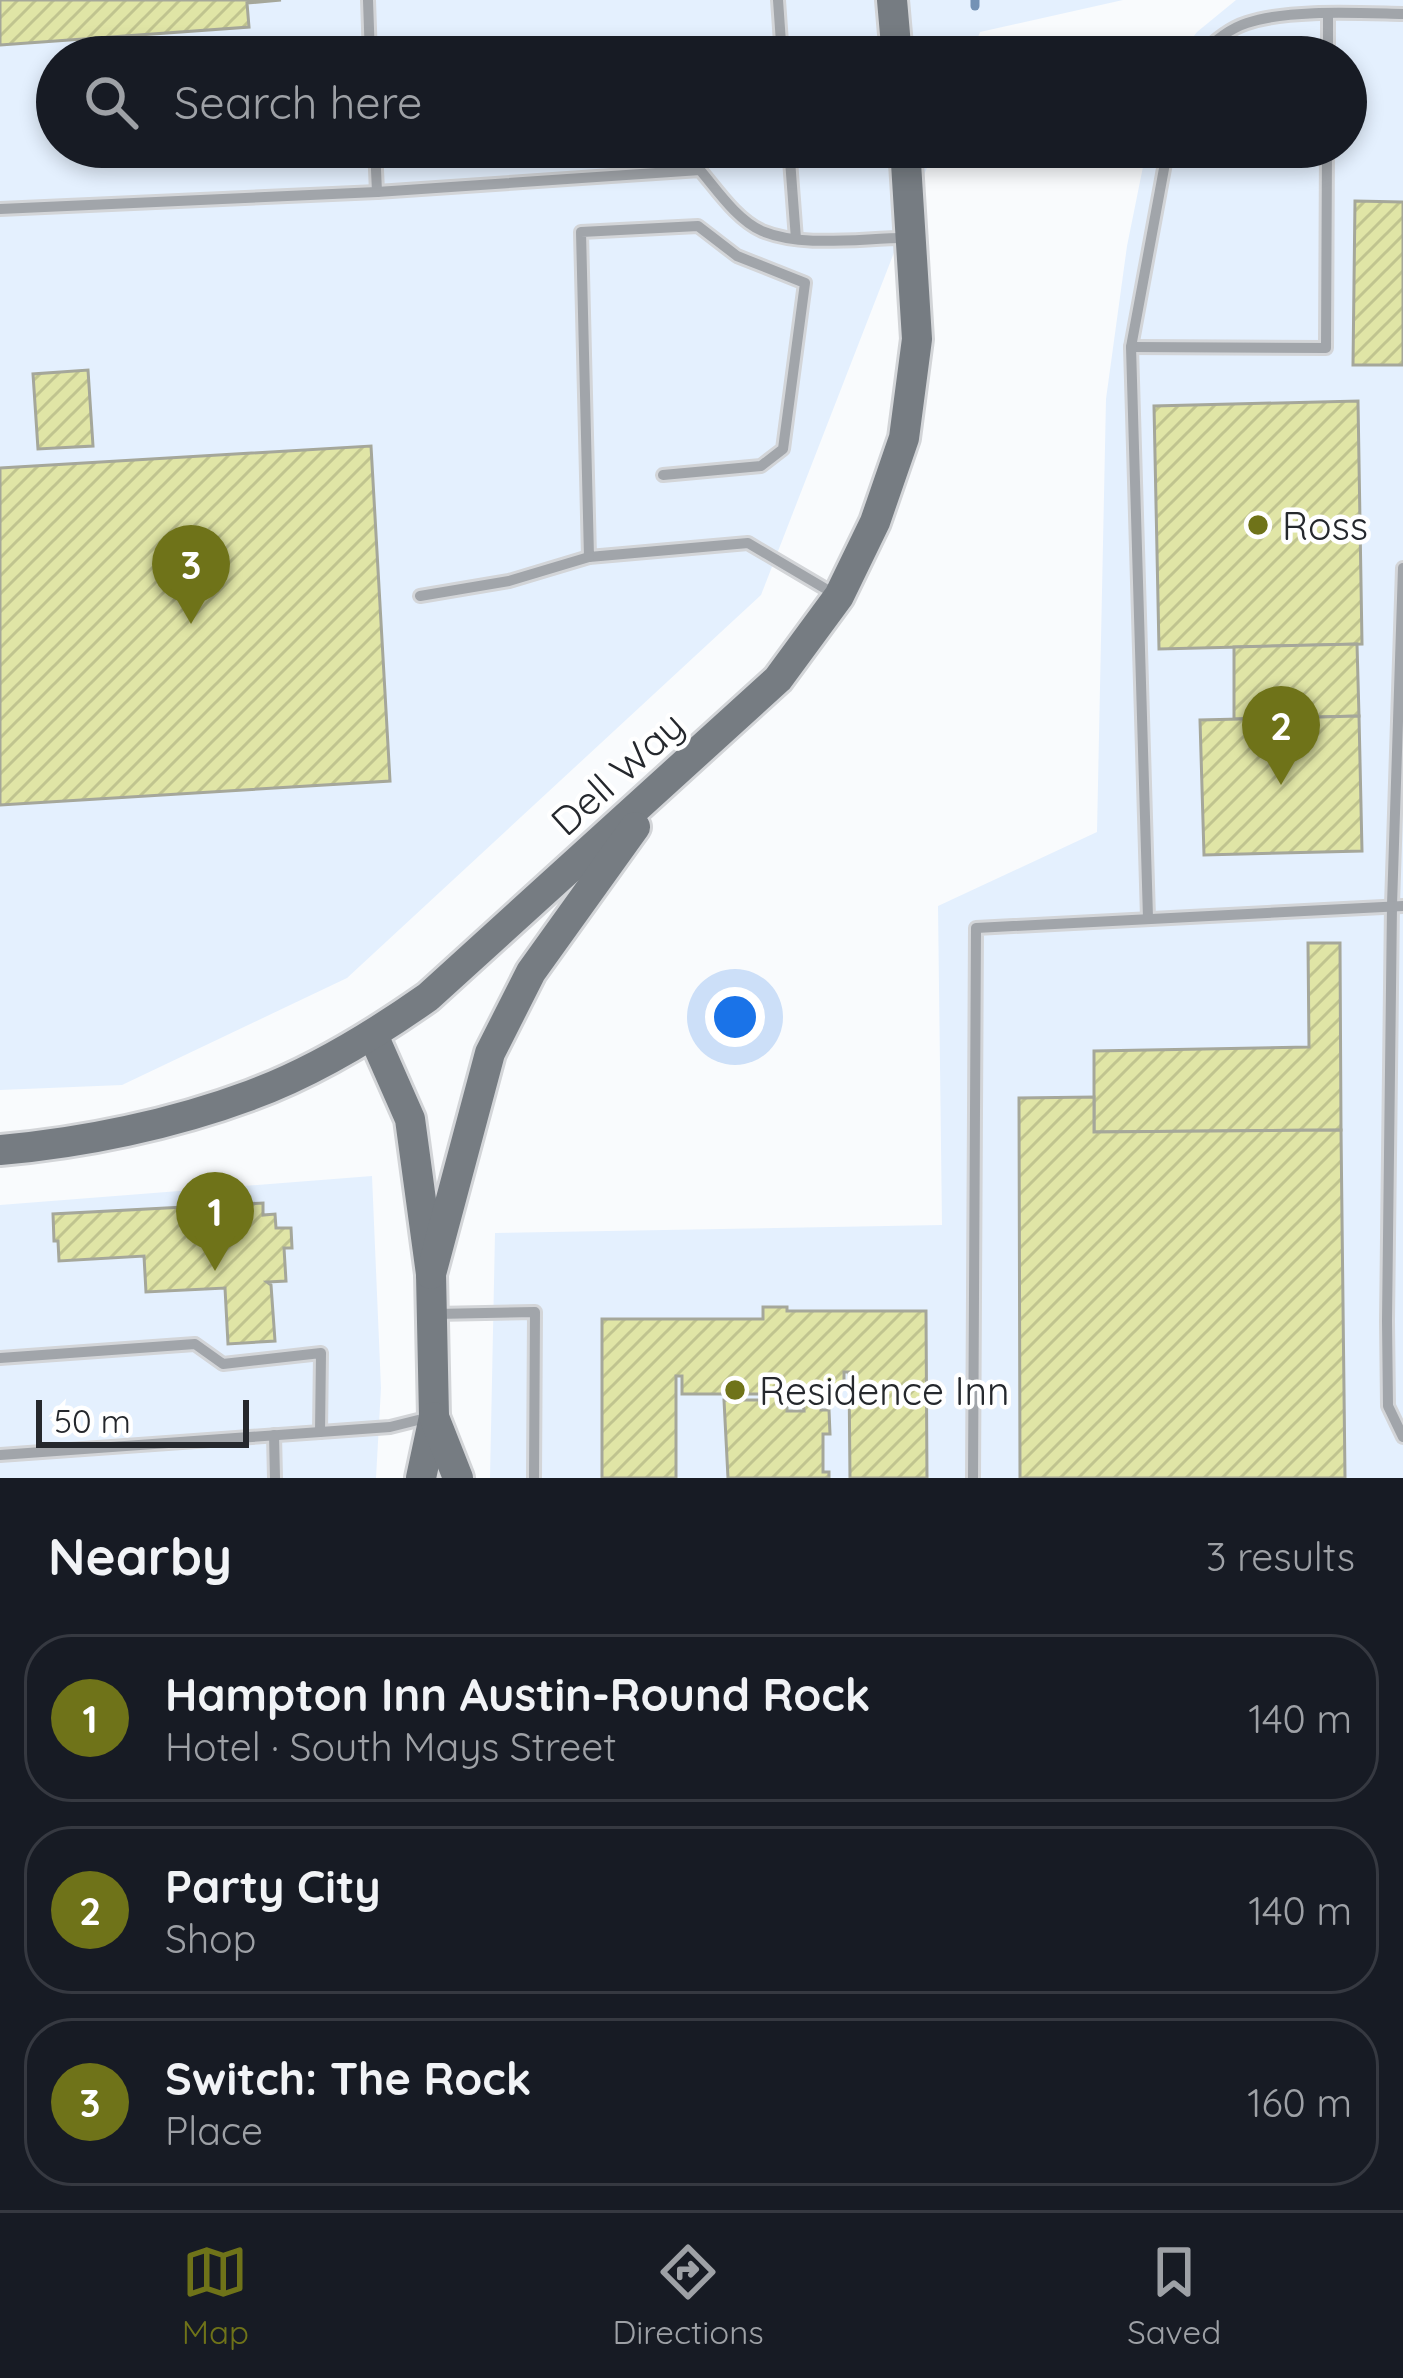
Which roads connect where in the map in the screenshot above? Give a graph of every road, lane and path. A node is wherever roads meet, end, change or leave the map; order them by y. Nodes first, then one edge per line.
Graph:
1 (368, 0) edge
2 (778, 0) edge
3 (892, 0) edge
4 (1328, 13) junction
5 (1403, 14) edge
6 (369, 36) edge
7 (781, 36) edge
8 (895, 36) edge
9 (1222, 36) edge
10 (1328, 36) edge
11 (375, 168) edge
12 (791, 168) edge
13 (906, 168) edge
14 (1164, 168) edge
15 (1327, 168) edge
16 (377, 192) junction
17 (0, 209) edge
18 (912, 238) junction
19 (796, 239) junction
20 (1131, 347) junction
21 (663, 475) dead end
22 (589, 557) junction
23 (1403, 568) edge
24 (420, 596) dead end
25 (838, 596) junction
26 (671, 778) junction
27 (1398, 905) edge
28 (1148, 917) junction
29 (374, 1035) junction
30 (0, 1150) edge
31 (431, 1274) junction
32 (432, 1314) junction
33 (0, 1358) edge
34 (434, 1417) junction
35 (320, 1432) junction
36 (274, 1435) junction
37 (1403, 1437) edge
38 (0, 1455) edge
39 (275, 1478) edge
40 (421, 1478) edge
41 (458, 1478) edge
42 (534, 1478) edge
43 (974, 1478) edge

1 - 6 lane
2 - 7 lane
3 - 8 street
4 - 5 lane
4 - 9 lane
4 - 10 lane
11 - 16 lane
12 - 19 lane
13 - 18 street, Dell Way
14 - 20 lane
15 - 20 lane
16 - 17 lane
16 - 19 lane
18 - 19 lane
18 - 25 street, Dell Way
20 - 28 lane
21 - 22 lane
22 - 24 lane
22 - 25 lane
23 - 27 lane
25 - 26 street, Dell Way
26 - 29 street, Dell Way
26 - 31 street
27 - 28 lane
27 - 37 lane
28 - 43 lane
29 - 30 street, Dell Way
29 - 31 street
31 - 32 street
32 - 34 street
32 - 42 lane
33 - 35 lane
34 - 35 lane
34 - 40 street
34 - 41 street
35 - 36 lane
36 - 38 lane
36 - 39 lane

